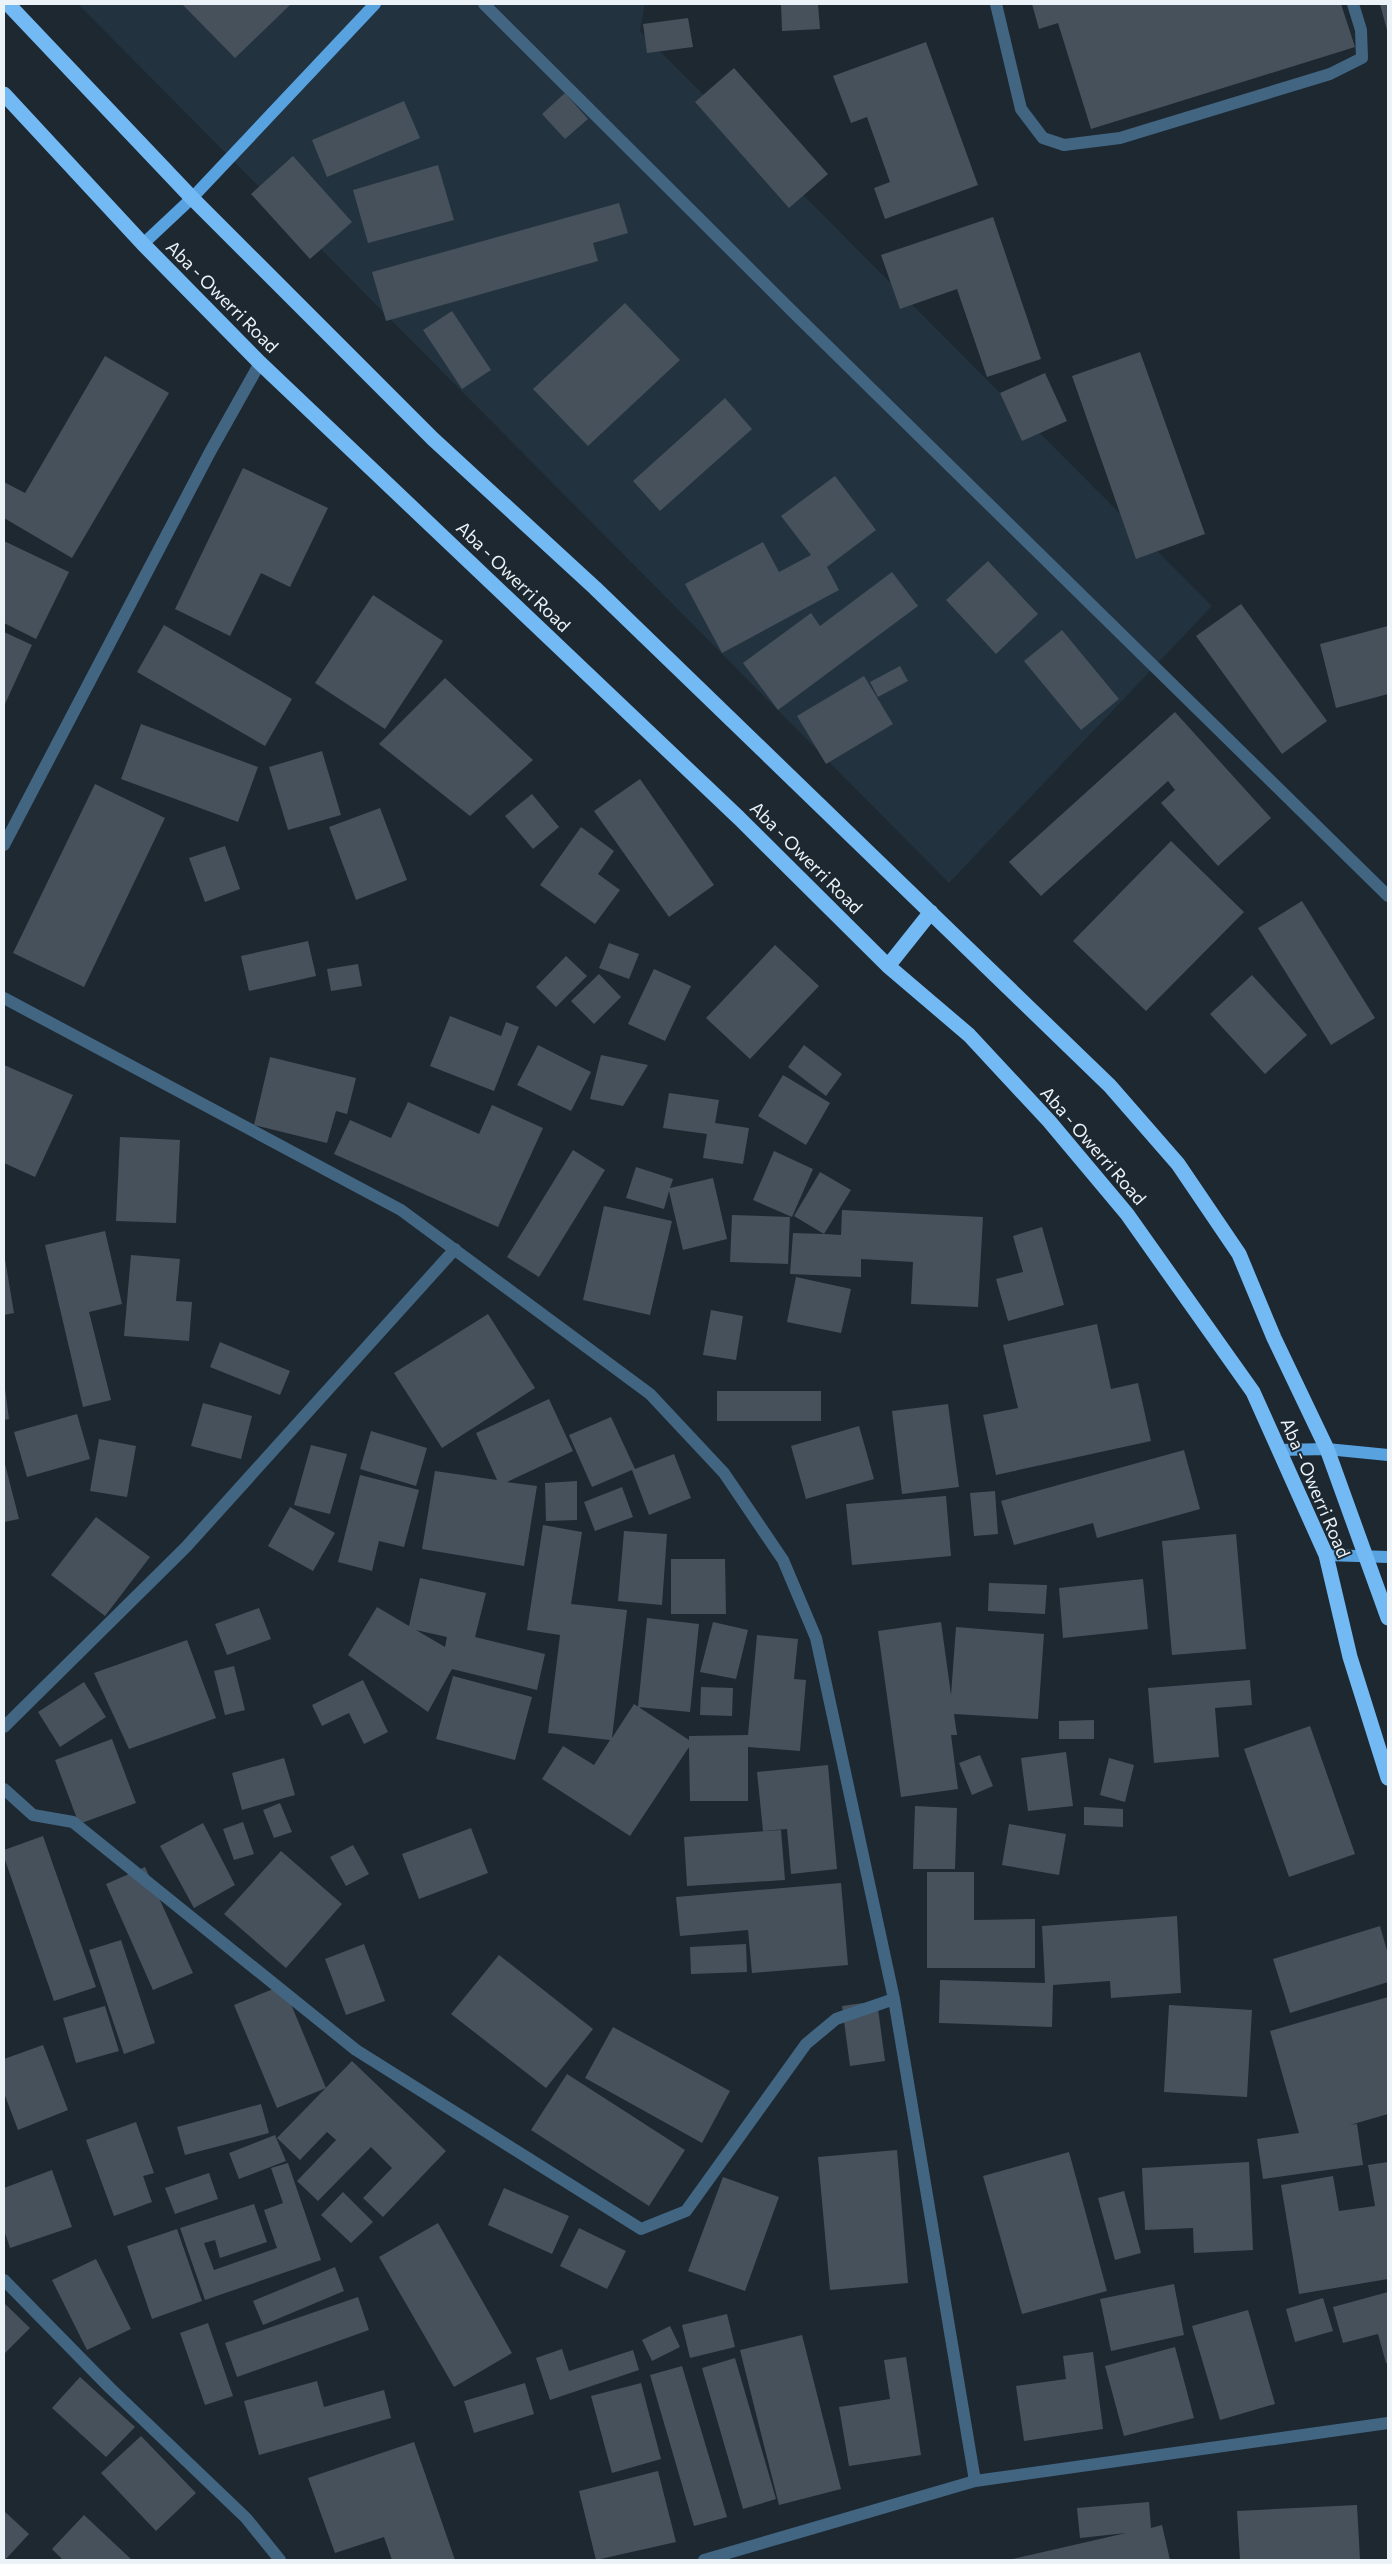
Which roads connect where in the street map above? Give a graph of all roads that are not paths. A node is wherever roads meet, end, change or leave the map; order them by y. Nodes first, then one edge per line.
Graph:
1 (8, 4) edge
2 (375, 4) edge
3 (484, 4) edge
4 (996, 4) edge
5 (1354, 4) edge
6 (4, 94) edge
7 (192, 198) junction
8 (143, 244) junction
9 (260, 363) junction
10 (4, 845) edge
11 (1388, 896) edge
12 (931, 912) junction
13 (888, 966) junction
14 (4, 998) edge
15 (455, 1249) junction
16 (1327, 1449) junction
17 (1279, 1450) junction
18 (1388, 1455) edge
19 (1326, 1555) junction
20 (1365, 1555) junction
21 (1388, 1557) edge
22 (1388, 1618) edge
23 (4, 1726) edge
24 (1388, 1778) edge
25 (4, 1789) edge
26 (894, 1999) junction
27 (4, 2280) edge
28 (1388, 2423) edge
29 (975, 2481) junction
30 (280, 2560) edge
31 (704, 2560) edge

1 - 7 highway, Aba - Owerri Road
2 - 7 main road
3 - 11 street
4 - 5 street
6 - 8 highway, Aba - Owerri Road
7 - 8 main road
7 - 12 highway, Aba - Owerri Road
8 - 9 highway, Aba - Owerri Road
9 - 10 street
9 - 13 highway, Aba - Owerri Road
12 - 13 highway
12 - 16 highway, Aba - Owerri Road
13 - 17 highway, Aba - Owerri Road
14 - 15 street
15 - 23 street
15 - 26 street
16 - 17 main road
16 - 18 main road
16 - 20 highway, Aba - Owerri Road
17 - 19 highway, Aba - Owerri Road
19 - 20 main road
19 - 24 highway, Aba - Owerri Road
20 - 21 main road
20 - 22 highway, Aba - Owerri Road
25 - 26 street
26 - 29 street
27 - 30 street
28 - 29 street
29 - 31 street

